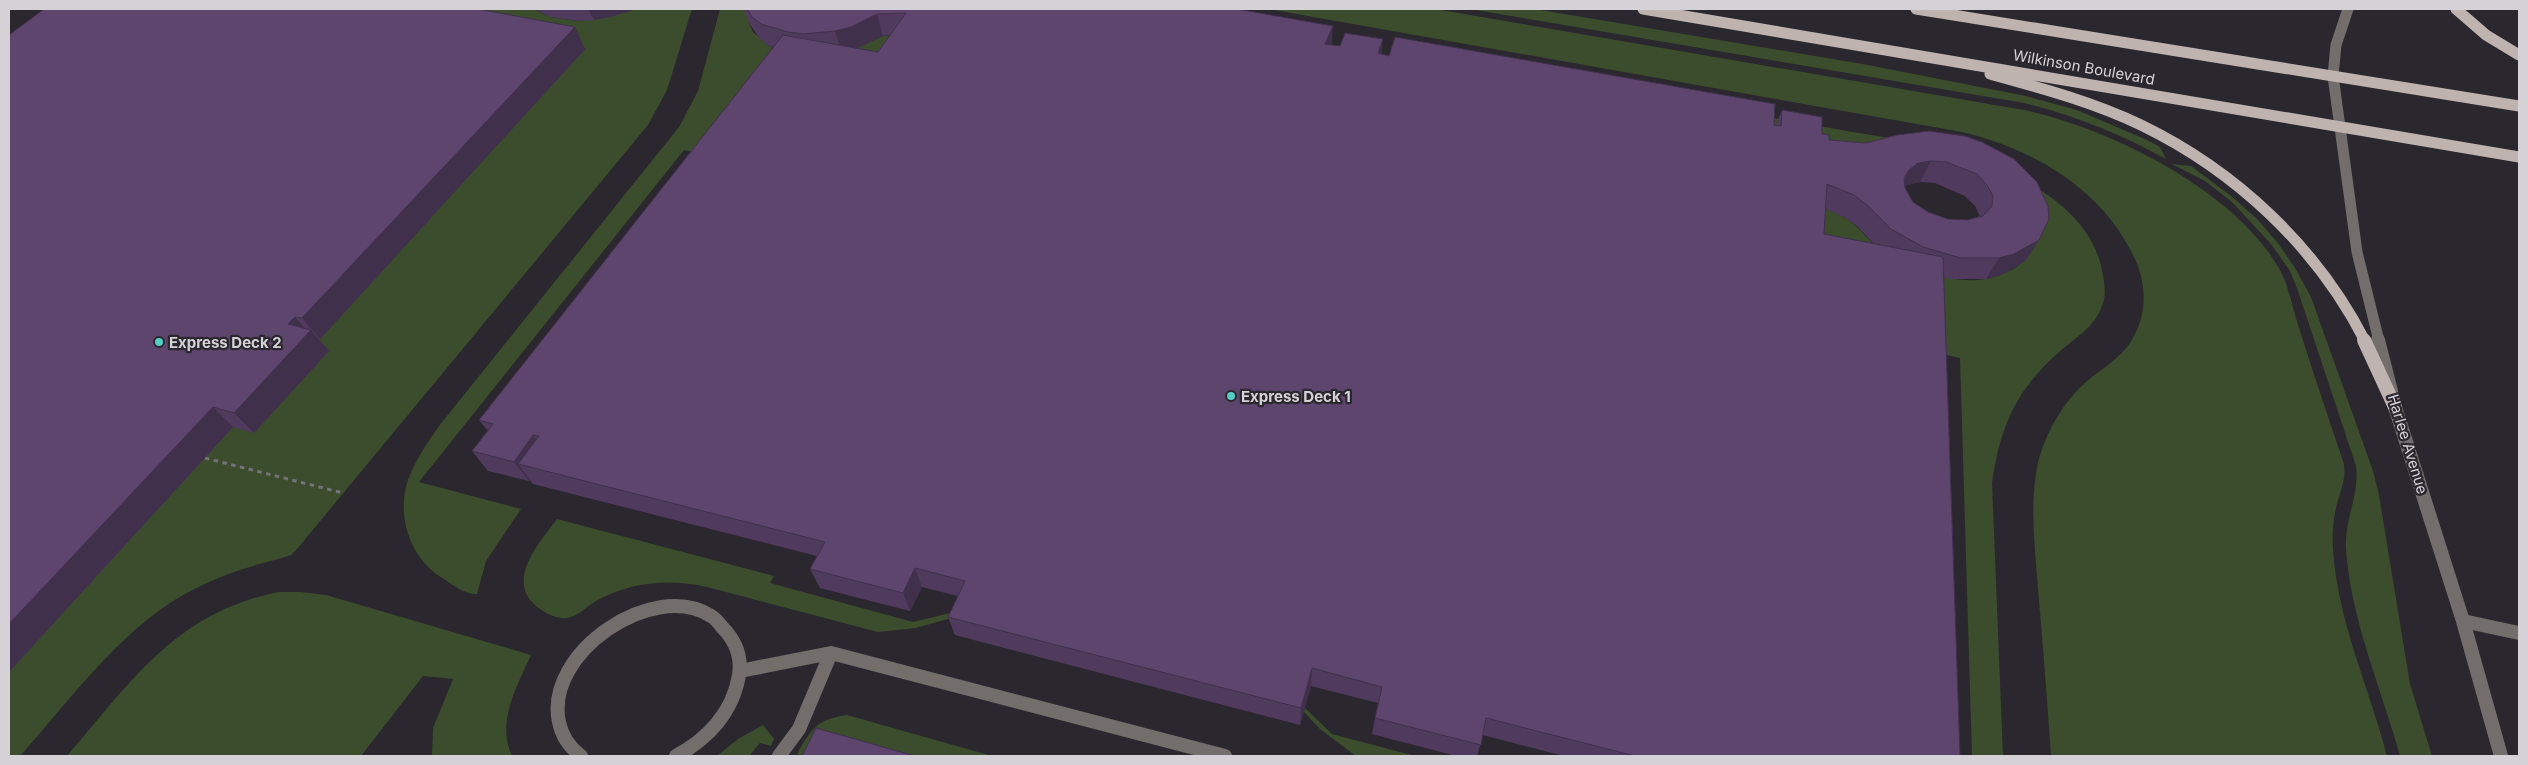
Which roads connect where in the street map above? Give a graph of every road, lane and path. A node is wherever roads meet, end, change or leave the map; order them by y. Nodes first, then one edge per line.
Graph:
1 (1643, 9) edge
2 (1916, 9) edge
3 (2348, 9) edge
4 (2456, 9) edge
5 (1923, 55) junction
6 (2519, 55) edge
7 (2333, 76) junction
8 (2519, 106) edge
9 (2338, 126) junction
10 (2519, 157) edge
11 (2396, 407) junction
12 (204, 458) dead end
13 (343, 494) dead end
14 (2464, 621) junction
15 (2519, 633) edge
16 (831, 653) junction
17 (740, 671) junction
18 (581, 756) edge
19 (676, 756) edge
20 (779, 756) edge
21 (1225, 756) edge
22 (2501, 756) edge

1 - 5 main road, Wilkinson Boulevard
2 - 7 main road, Wilkinson Boulevard
3 - 7 street, Harlee Avenue
4 - 6 main road
5 - 9 main road, Wilkinson Boulevard
5 - 11 main road
7 - 8 main road, Wilkinson Boulevard
7 - 9 street, Harlee Avenue
9 - 10 main road, Wilkinson Boulevard
9 - 11 street, Harlee Avenue
11 - 14 street, Harlee Avenue
12 - 13 path
14 - 15 street
14 - 22 street, Harlee Avenue
16 - 17 street
16 - 20 street
16 - 21 street
17 - 18 street
17 - 19 street

